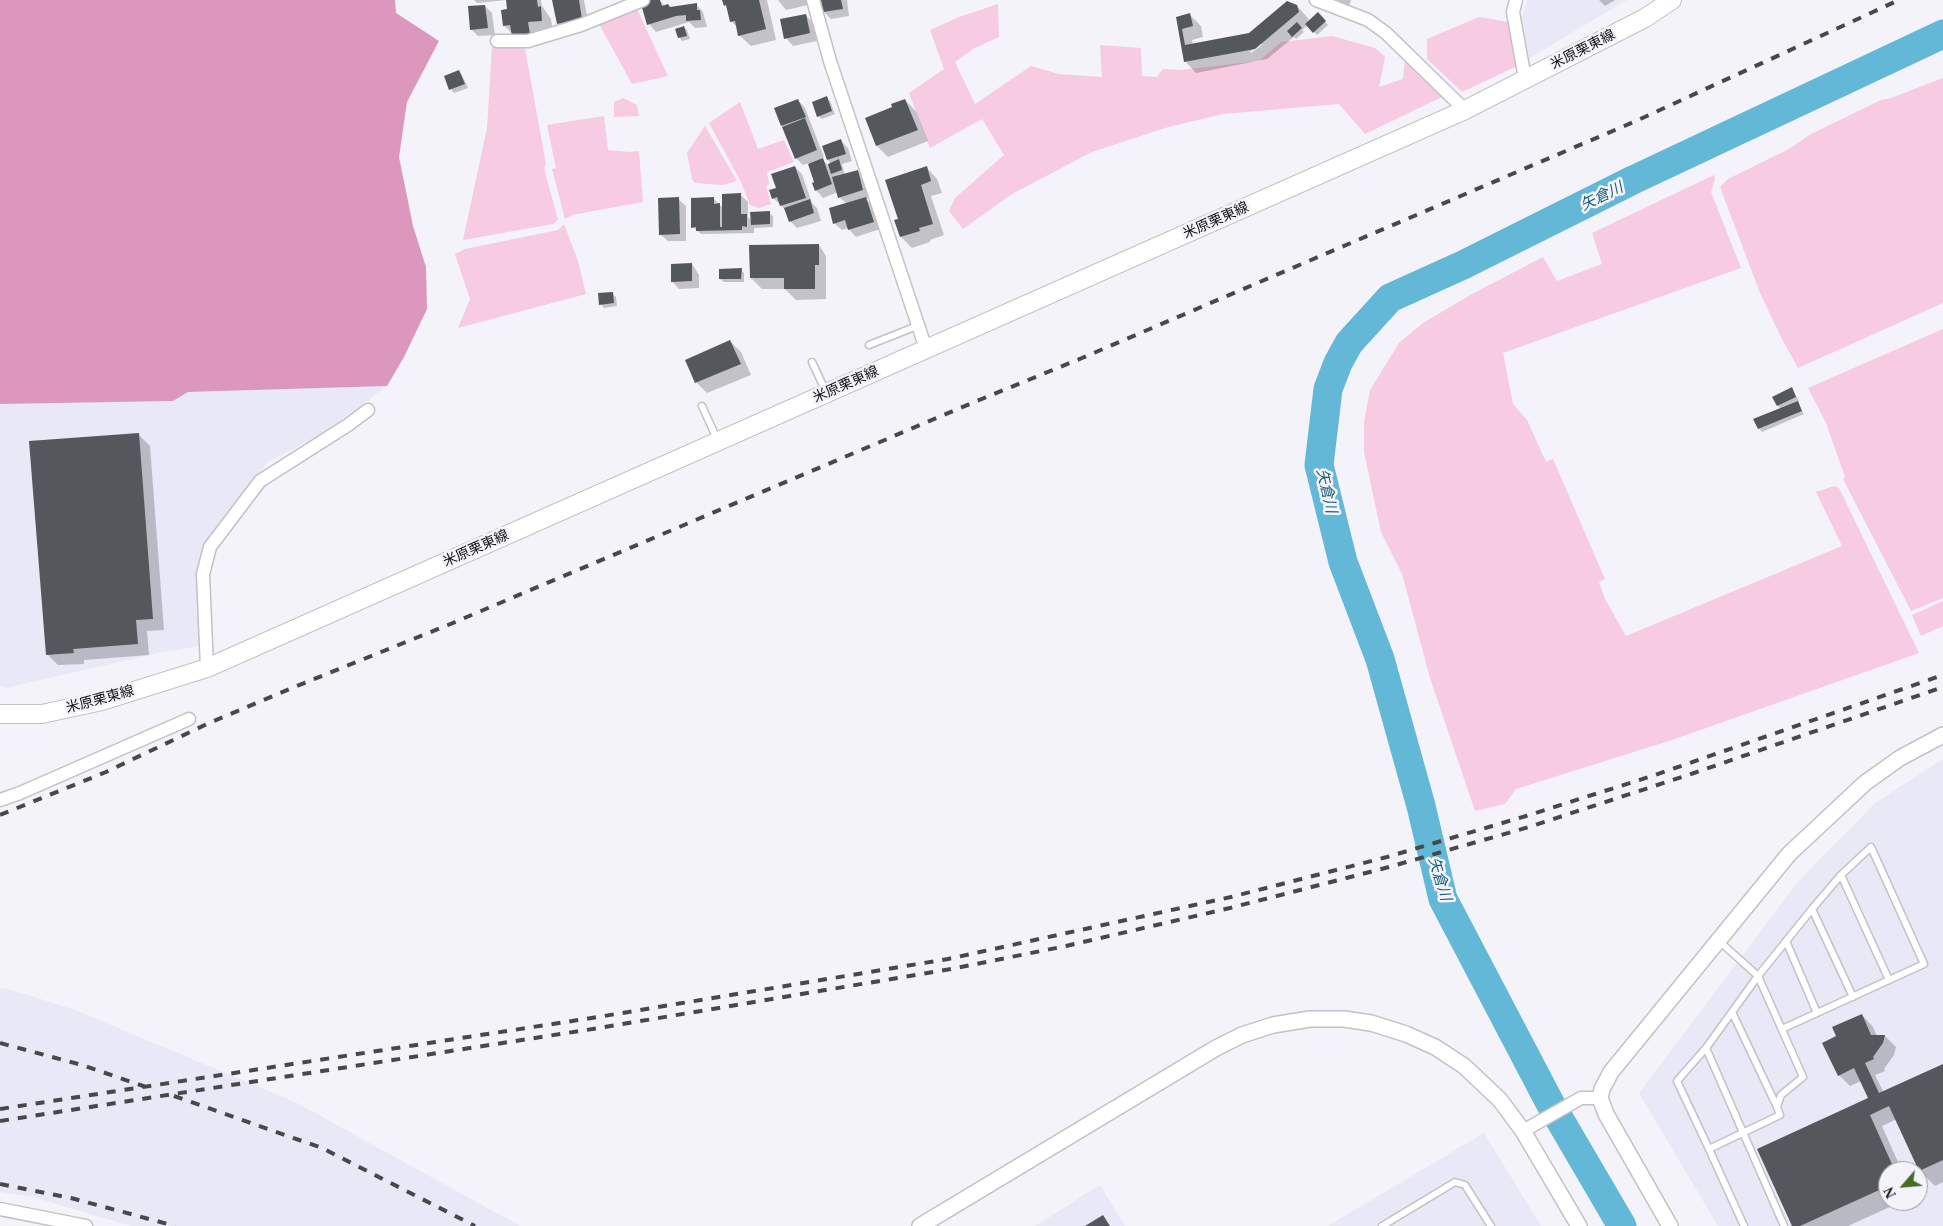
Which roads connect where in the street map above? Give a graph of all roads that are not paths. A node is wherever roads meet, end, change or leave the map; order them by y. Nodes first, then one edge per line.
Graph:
1 (643, 0) edge
2 (814, 0) edge
3 (1316, 0) edge
4 (1516, 0) edge
5 (1672, 0) edge
6 (497, 41) dead end
7 (1525, 79) junction
8 (1465, 110) junction
9 (917, 326) junction
10 (869, 345) dead end
11 (926, 349) junction
12 (812, 362) dead end
13 (827, 393) junction
14 (702, 406) dead end
15 (368, 410) dead end
16 (718, 441) junction
17 (207, 668) junction
18 (0, 714) edge
19 (190, 719) dead end
20 (1943, 734) edge
21 (0, 800) edge
22 (1841, 875) junction
23 (1812, 909) junction
24 (1719, 941) junction
25 (1786, 941) junction
26 (1758, 976) junction
27 (1889, 980) junction
28 (1853, 997) junction
29 (1732, 1012) junction
30 (1817, 1013) junction
31 (1782, 1029) junction
32 (1706, 1048) junction
33 (1600, 1098) junction
34 (1777, 1107) junction
35 (1527, 1129) junction
36 (1742, 1133) junction
37 (1709, 1149) junction
38 (0, 1209) edge
39 (86, 1226) edge
40 (920, 1226) edge
41 (1382, 1226) edge
42 (1491, 1226) edge
43 (1579, 1226) edge
44 (1670, 1226) edge
45 (1744, 1226) edge
46 (1784, 1226) edge

1 - 6 street
2 - 9 street
3 - 8 street
4 - 7 street
5 - 7 main road, 米原栗東線
7 - 8 main road, 米原栗東線
8 - 11 main road, 米原栗東線
9 - 10 lane
9 - 11 street
11 - 13 main road, 米原栗東線
12 - 13 lane
13 - 16 main road, 米原栗東線
14 - 16 lane
15 - 17 street
16 - 17 main road, 米原栗東線
17 - 18 main road, 米原栗東線
19 - 21 street
20 - 24 street
22 - 23 lane
22 - 27 lane
22 - 27 lane
23 - 25 lane
23 - 28 lane
24 - 26 lane
24 - 33 street
25 - 26 lane
25 - 30 lane
26 - 29 lane
26 - 31 lane
27 - 28 lane
28 - 30 lane
29 - 32 lane
29 - 34 lane
30 - 31 lane
31 - 34 lane
32 - 36 lane
32 - 37 lane
33 - 35 street
33 - 44 street
34 - 36 lane
35 - 40 street
35 - 43 street
36 - 37 lane
36 - 46 lane
37 - 45 lane
38 - 39 street
41 - 42 lane

